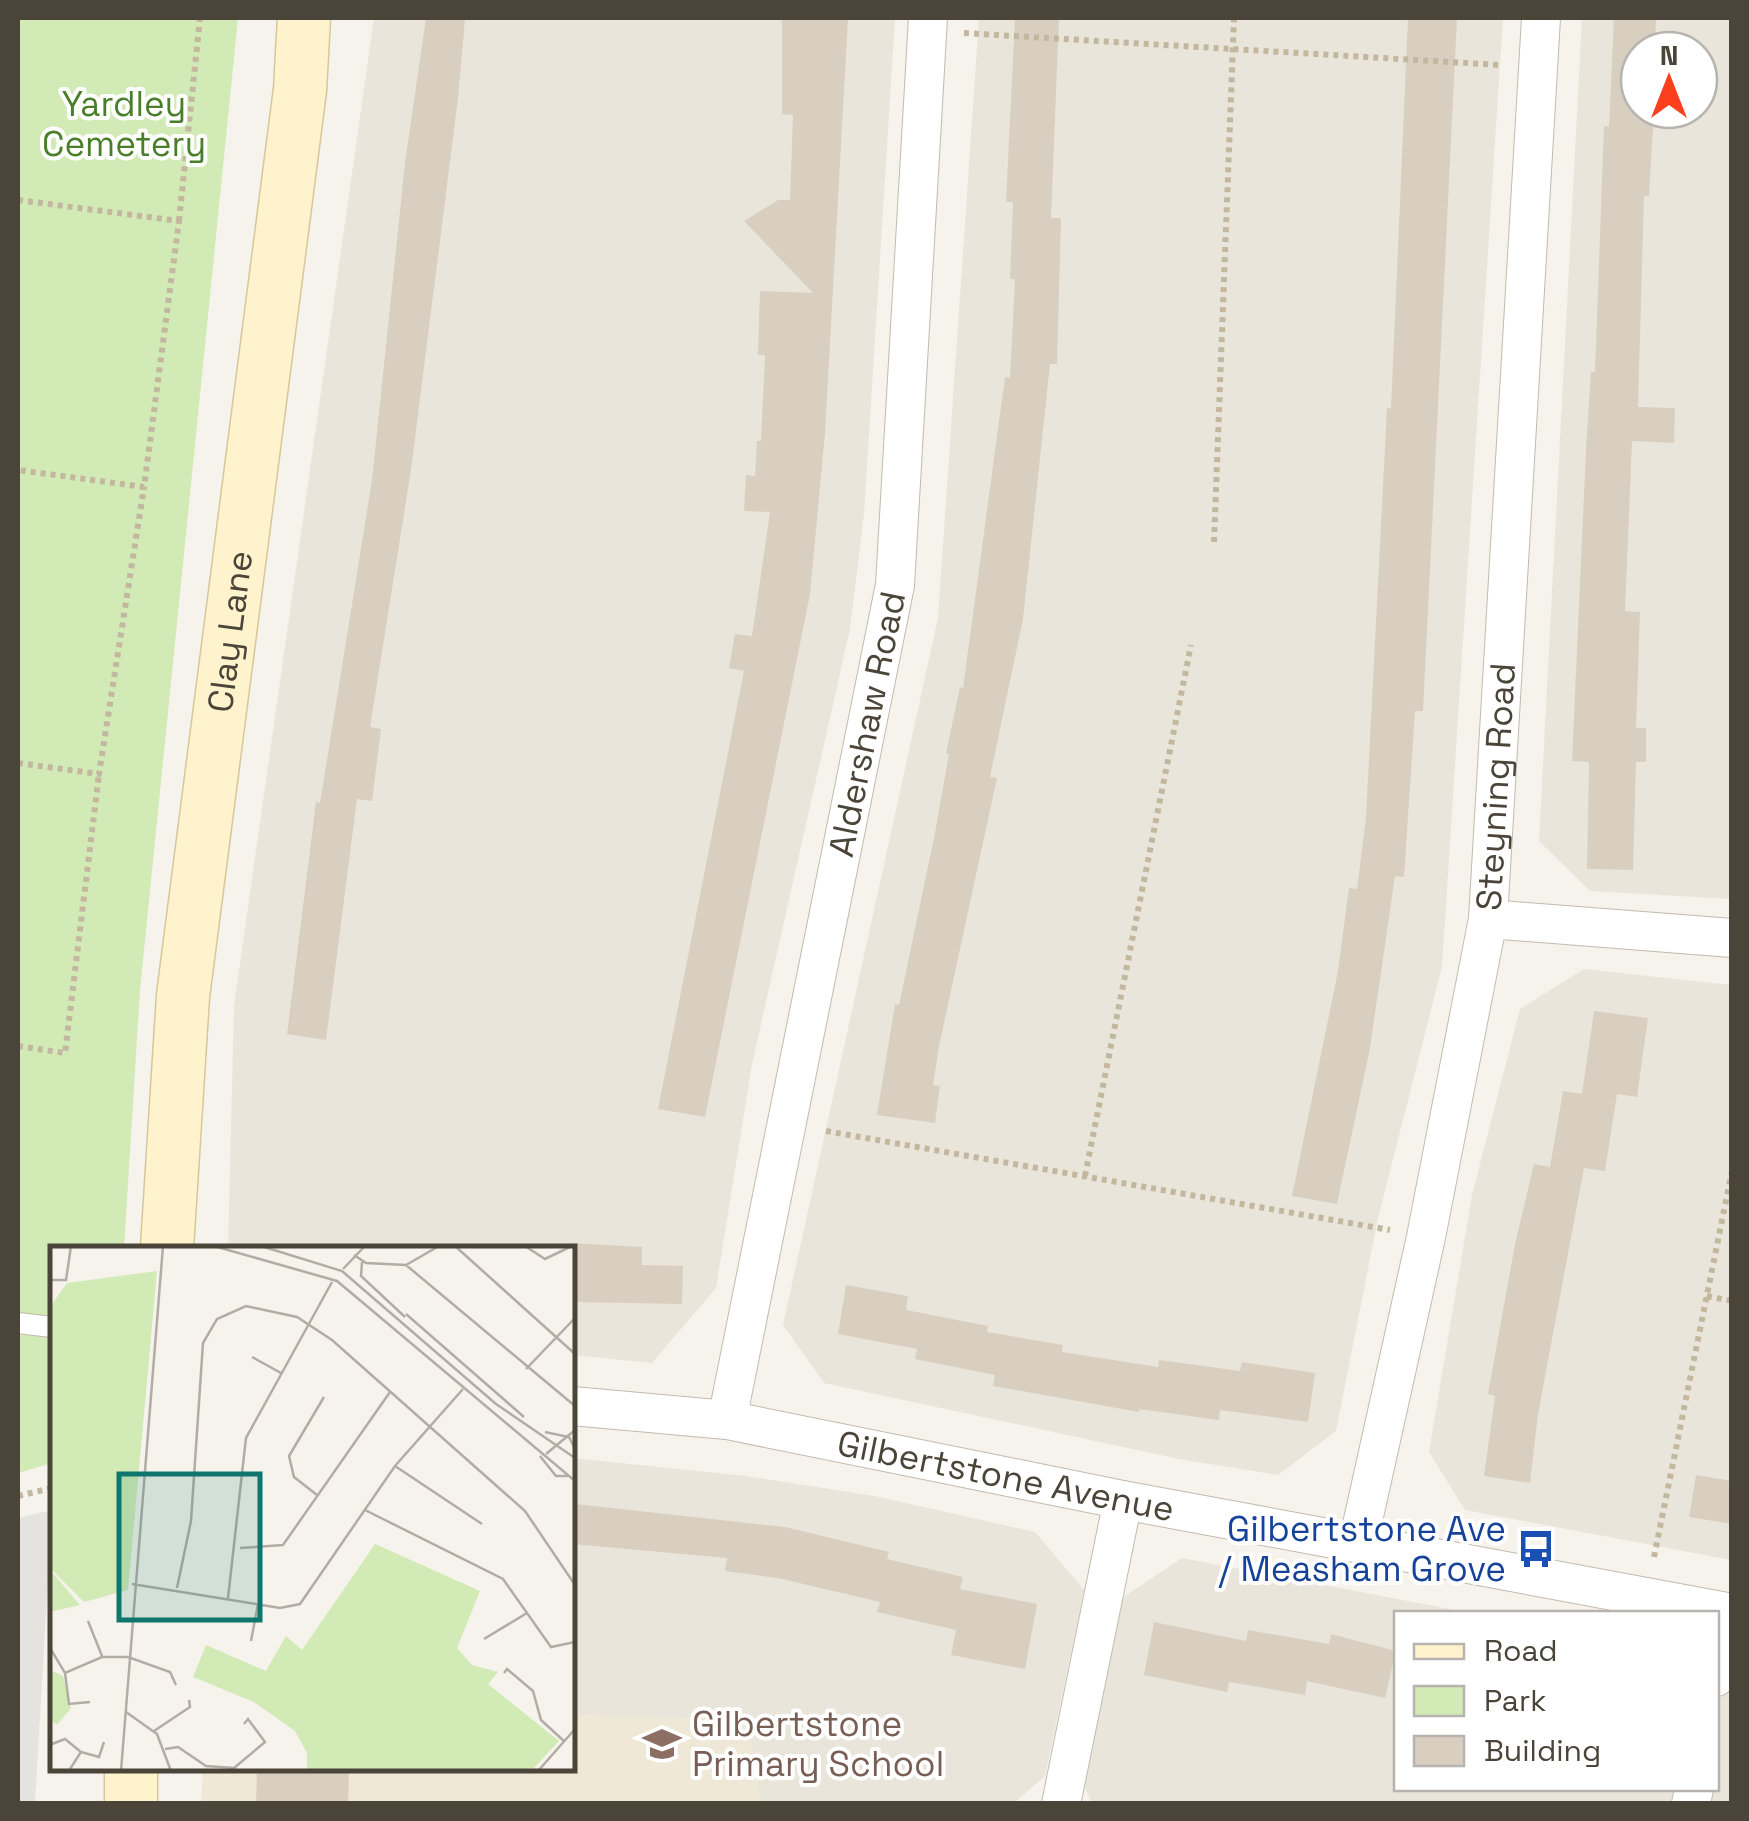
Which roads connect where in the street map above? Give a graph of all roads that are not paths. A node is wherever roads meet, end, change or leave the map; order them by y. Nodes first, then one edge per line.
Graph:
1 (304, 18) edge
2 (1541, 18) edge
3 (928, 24) edge
4 (1488, 919) junction
5 (1732, 938) edge
6 (167, 1246) edge
7 (18, 1322) edge
8 (50, 1327) edge
9 (575, 1406) edge
10 (727, 1420) junction
11 (1123, 1500) junction
12 (1358, 1542) junction
13 (1730, 1612) edge
14 (1719, 1663) edge
15 (131, 1771) edge
16 (130, 1804) edge
17 (1061, 1804) edge

1 - 6 street, Clay Lane
2 - 4 street, Steyning Road
3 - 10 street, Aldershaw Road
4 - 5 street
4 - 12 street, Steyning Road
7 - 8 lane
9 - 10 street, Gilbertstone Avenue
10 - 11 street, Gilbertstone Avenue
11 - 12 street, Gilbertstone Avenue
11 - 17 street
12 - 13 street, Gilbertstone Avenue
13 - 14 street
15 - 16 street

